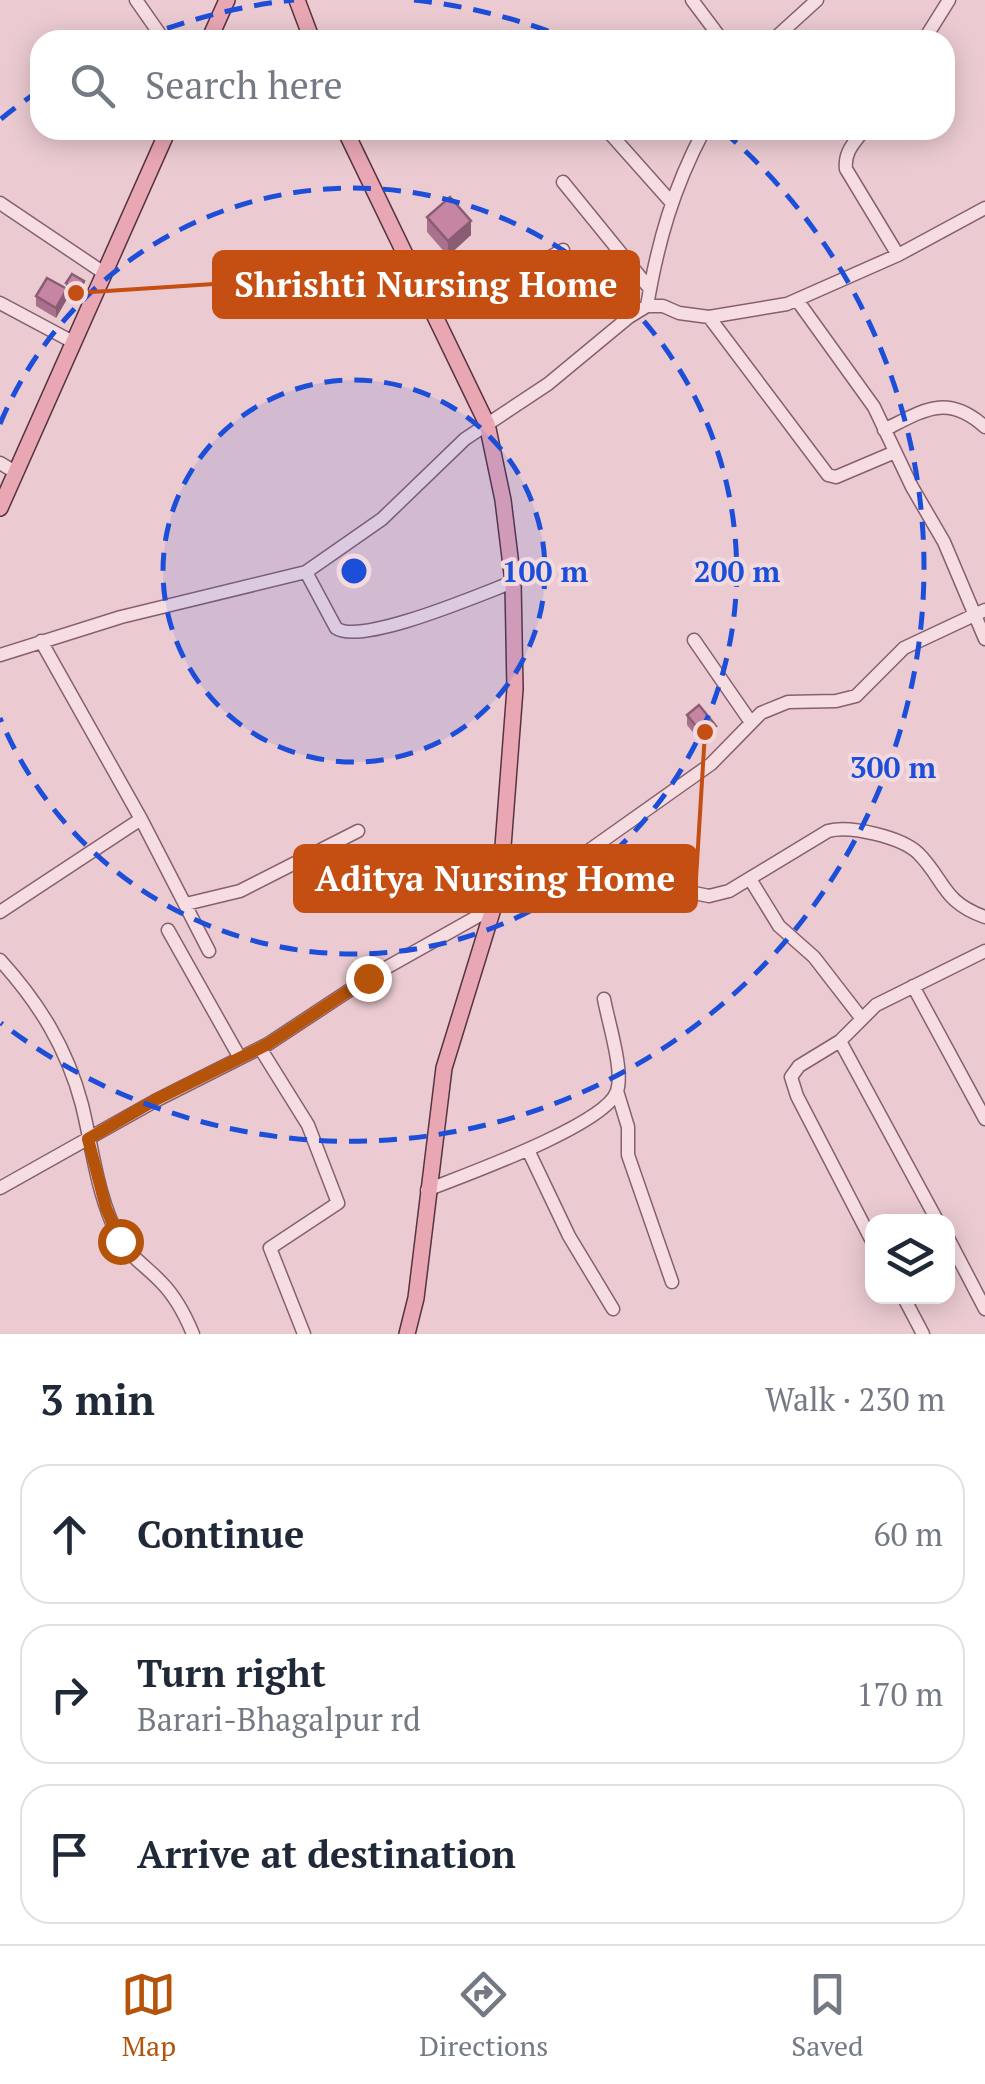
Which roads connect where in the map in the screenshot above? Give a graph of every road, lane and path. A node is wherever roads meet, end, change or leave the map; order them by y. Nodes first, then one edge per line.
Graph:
1 (136, 0) edge
2 (227, 0) edge
3 (298, 0) edge
4 (692, 0) edge
5 (816, 0) edge
6 (949, 0) edge
7 (157, 30) edge
8 (214, 30) edge
9 (308, 30) edge
10 (714, 30) edge
11 (784, 30) edge
12 (930, 30) edge
13 (164, 140) edge
14 (350, 140) edge
15 (616, 140) edge
16 (699, 140) edge
17 (856, 140) edge
18 (563, 182) dead end
19 (671, 202) junction
20 (0, 203) edge
21 (985, 208) edge
22 (563, 250) dead end
23 (898, 255) junction
24 (104, 273) junction
25 (650, 289) junction
26 (792, 302) junction
27 (0, 303) edge
28 (647, 306) junction
29 (432, 312) junction
30 (710, 317) junction
31 (72, 342) junction
32 (486, 424) junction
33 (985, 427) edge
34 (884, 430) junction
35 (895, 452) junction
36 (0, 463) edge
37 (15, 472) junction
38 (0, 508) edge
39 (306, 572) junction
40 (513, 582) junction
41 (980, 613) edge
42 (985, 639) edge
43 (694, 640) dead end
44 (41, 641) junction
45 (0, 655) edge
46 (750, 721) junction
47 (141, 819) junction
48 (358, 831) dead end
49 (566, 866) junction
50 (750, 879) junction
51 (186, 904) junction
52 (494, 909) junction
53 (0, 912) edge
54 (982, 916) edge
55 (168, 930) dead end
56 (209, 951) dead end
57 (985, 951) edge
58 (0, 960) edge
59 (913, 986) junction
60 (604, 999) dead end
61 (862, 1019) junction
62 (840, 1041) junction
63 (260, 1048) junction
64 (240, 1058) junction
65 (617, 1090) junction
66 (985, 1118) edge
67 (88, 1139) junction
68 (528, 1150) junction
69 (0, 1188) edge
70 (427, 1190) junction
71 (934, 1214) edge
72 (865, 1227) edge
73 (955, 1251) edge
74 (672, 1282) dead end
75 (906, 1304) edge
76 (985, 1308) edge
77 (612, 1309) dead end
78 (193, 1334) edge
79 (304, 1334) edge
80 (407, 1334) edge
81 (923, 1334) edge

1 - 7 street
2 - 8 main road
3 - 9 main road
4 - 10 street
5 - 11 street
6 - 12 street
13 - 24 main road
14 - 29 main road
15 - 19 street
16 - 19 street
17 - 23 street
18 - 25 street
19 - 25 street
20 - 24 street
21 - 23 street
22 - 29 street
23 - 26 street
24 - 31 main road
25 - 28 street
26 - 30 street
26 - 34 street
27 - 31 street
28 - 30 street
28 - 32 street
29 - 32 main road
30 - 35 street
31 - 37 main road
32 - 39 street
32 - 40 main road
33 - 34 street
34 - 35 street
35 - 41 street
36 - 37 street
37 - 38 main road
39 - 40 street
39 - 44 street
40 - 52 main road
41 - 42 street
41 - 46 street
43 - 46 street
44 - 45 street
44 - 47 street
46 - 49 street
47 - 51 street
47 - 53 street
48 - 51 street
49 - 50 street
49 - 52 street
50 - 54 street
50 - 61 street
51 - 56 street
52 - 63 street
52 - 70 main road
55 - 64 street
57 - 59 street
58 - 67 street
59 - 61 street
59 - 66 street
60 - 65 street
61 - 62 street
62 - 71 street
62 - 72 street
63 - 64 street
63 - 79 street
64 - 67 street
65 - 68 street
65 - 74 street
67 - 69 street
67 - 78 street
68 - 70 street
68 - 77 street
70 - 80 main road
73 - 76 street
75 - 81 street

